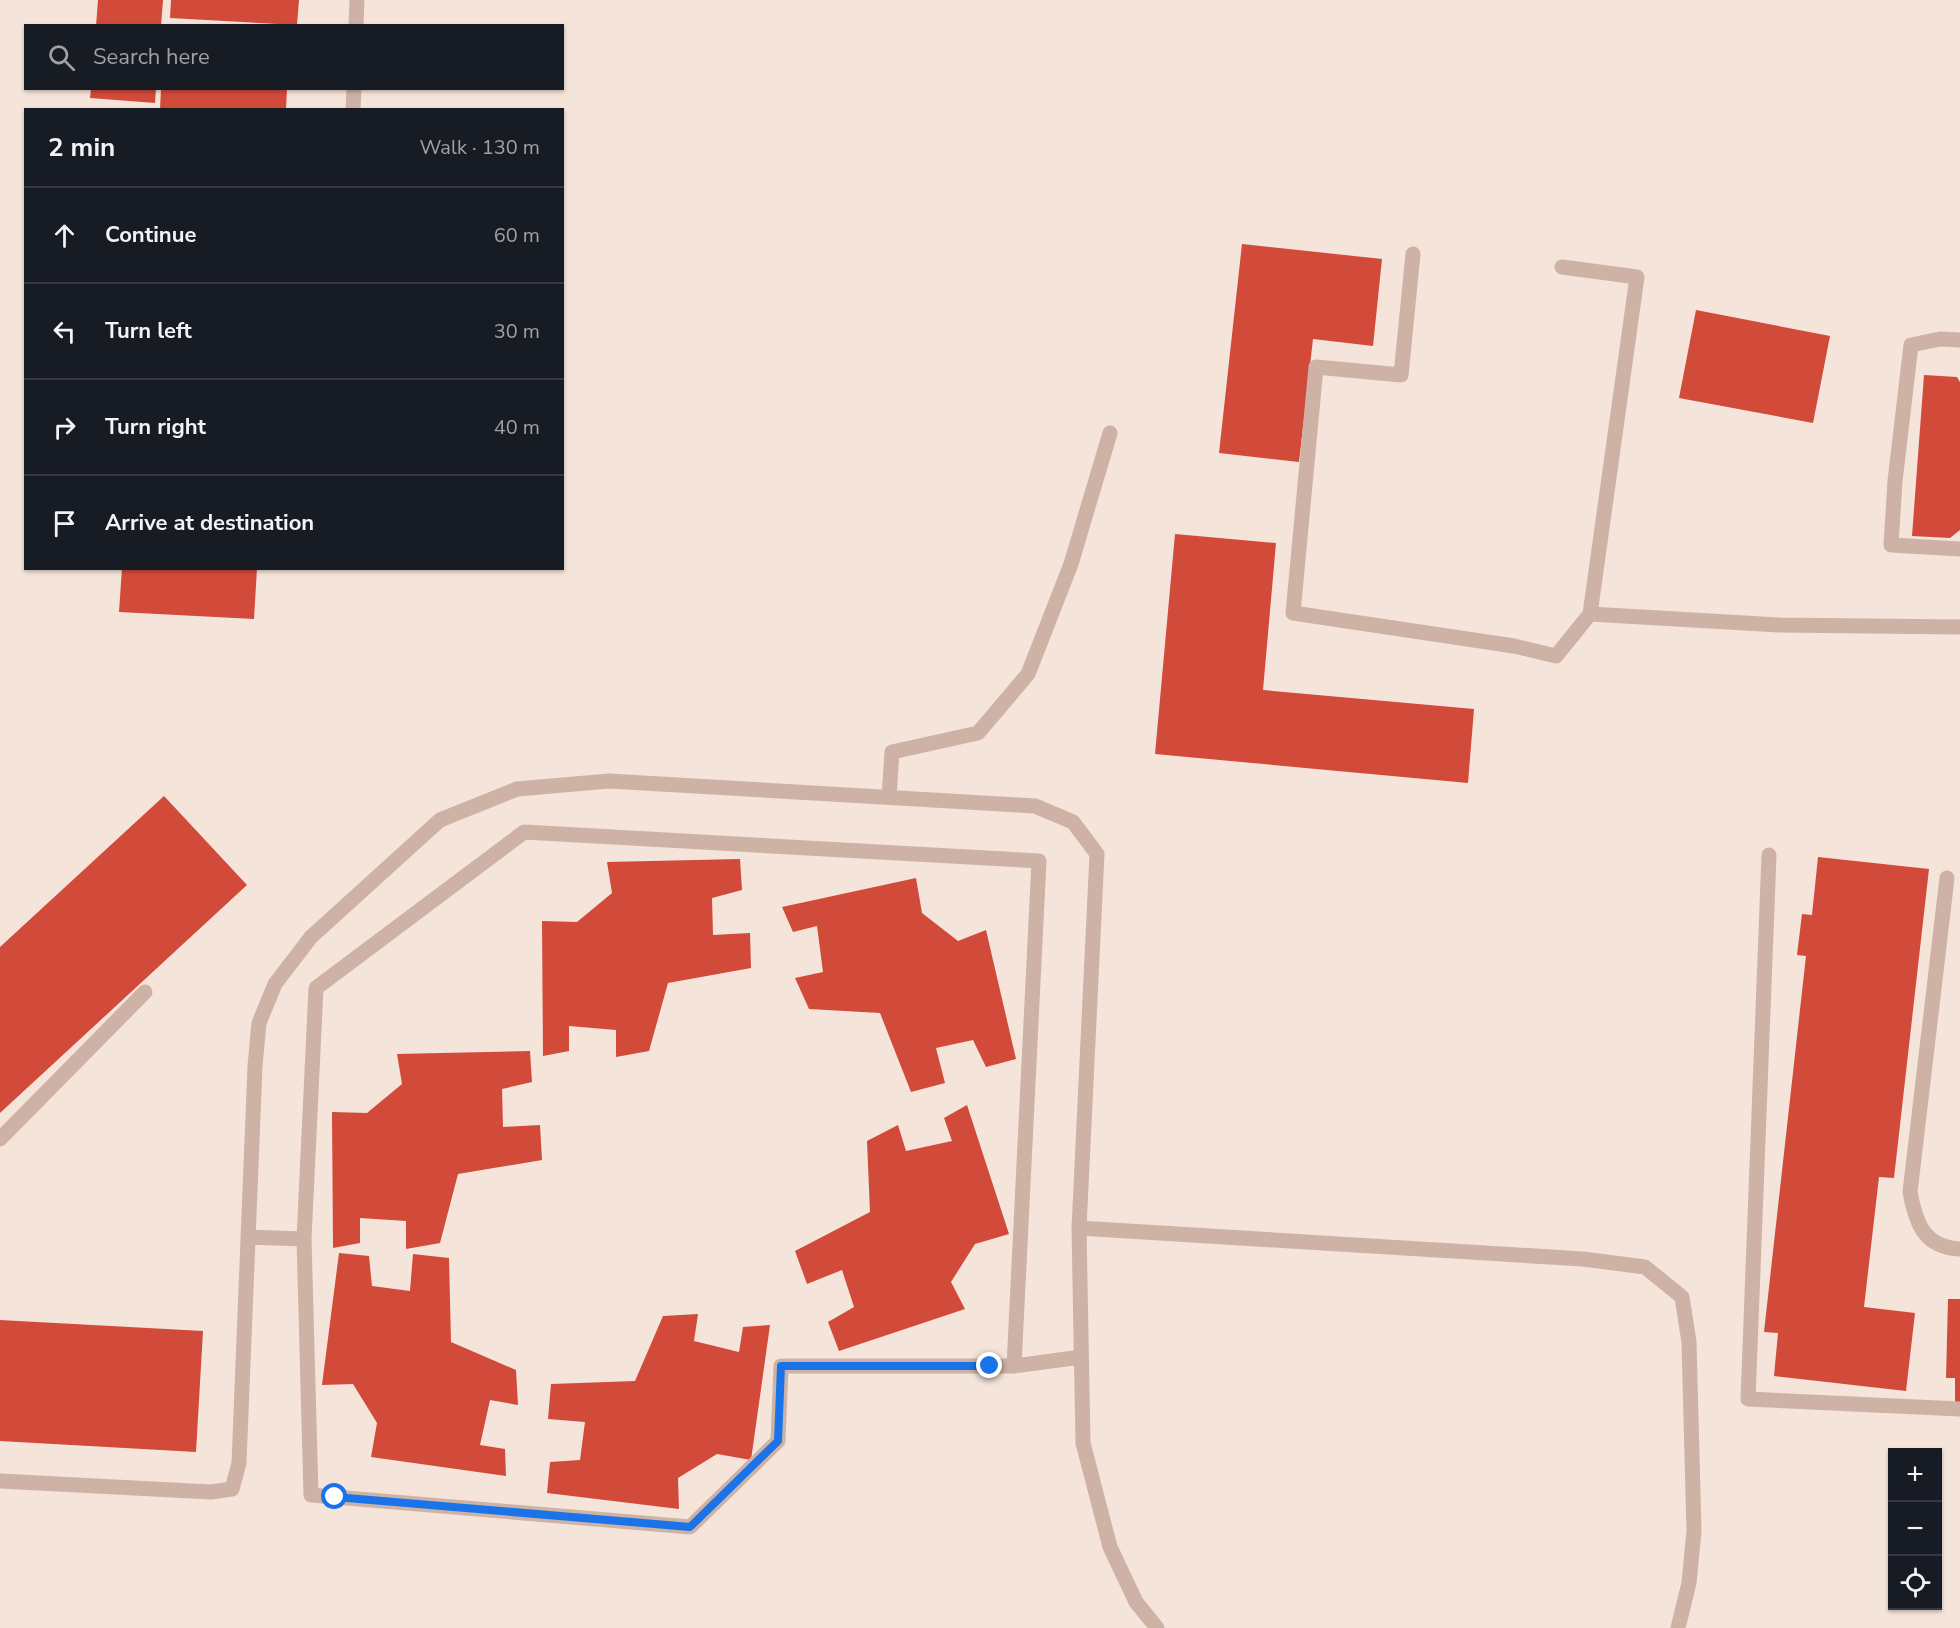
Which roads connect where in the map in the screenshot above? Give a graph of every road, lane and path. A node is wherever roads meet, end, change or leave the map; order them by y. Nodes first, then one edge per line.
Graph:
1 (357, 0) edge
2 (356, 24) edge
3 (354, 90) edge
4 (353, 108) edge
5 (1413, 254) dead end
6 (1562, 267) dead end
7 (1960, 340) edge
8 (1110, 433) dead end
9 (1960, 549) edge
10 (1590, 614) junction
11 (1960, 627) edge
12 (889, 797) junction
13 (1769, 855) dead end
14 (1947, 878) dead end
15 (145, 992) dead end
16 (0, 1139) edge
17 (1079, 1228) junction
18 (248, 1237) junction
19 (304, 1239) junction
20 (1960, 1250) edge
21 (1082, 1357) junction
22 (1014, 1366) junction
23 (1960, 1410) edge
24 (0, 1481) edge
25 (1157, 1628) edge
26 (1678, 1628) edge

1 - 2 street
3 - 4 street
5 - 10 street
6 - 10 street
7 - 9 street
8 - 12 street
10 - 11 street
12 - 17 street
12 - 18 street
13 - 23 street
14 - 20 street
15 - 16 street
17 - 21 street
17 - 26 street
18 - 19 street
18 - 24 street
19 - 22 street
19 - 22 street
21 - 22 street
21 - 25 street

